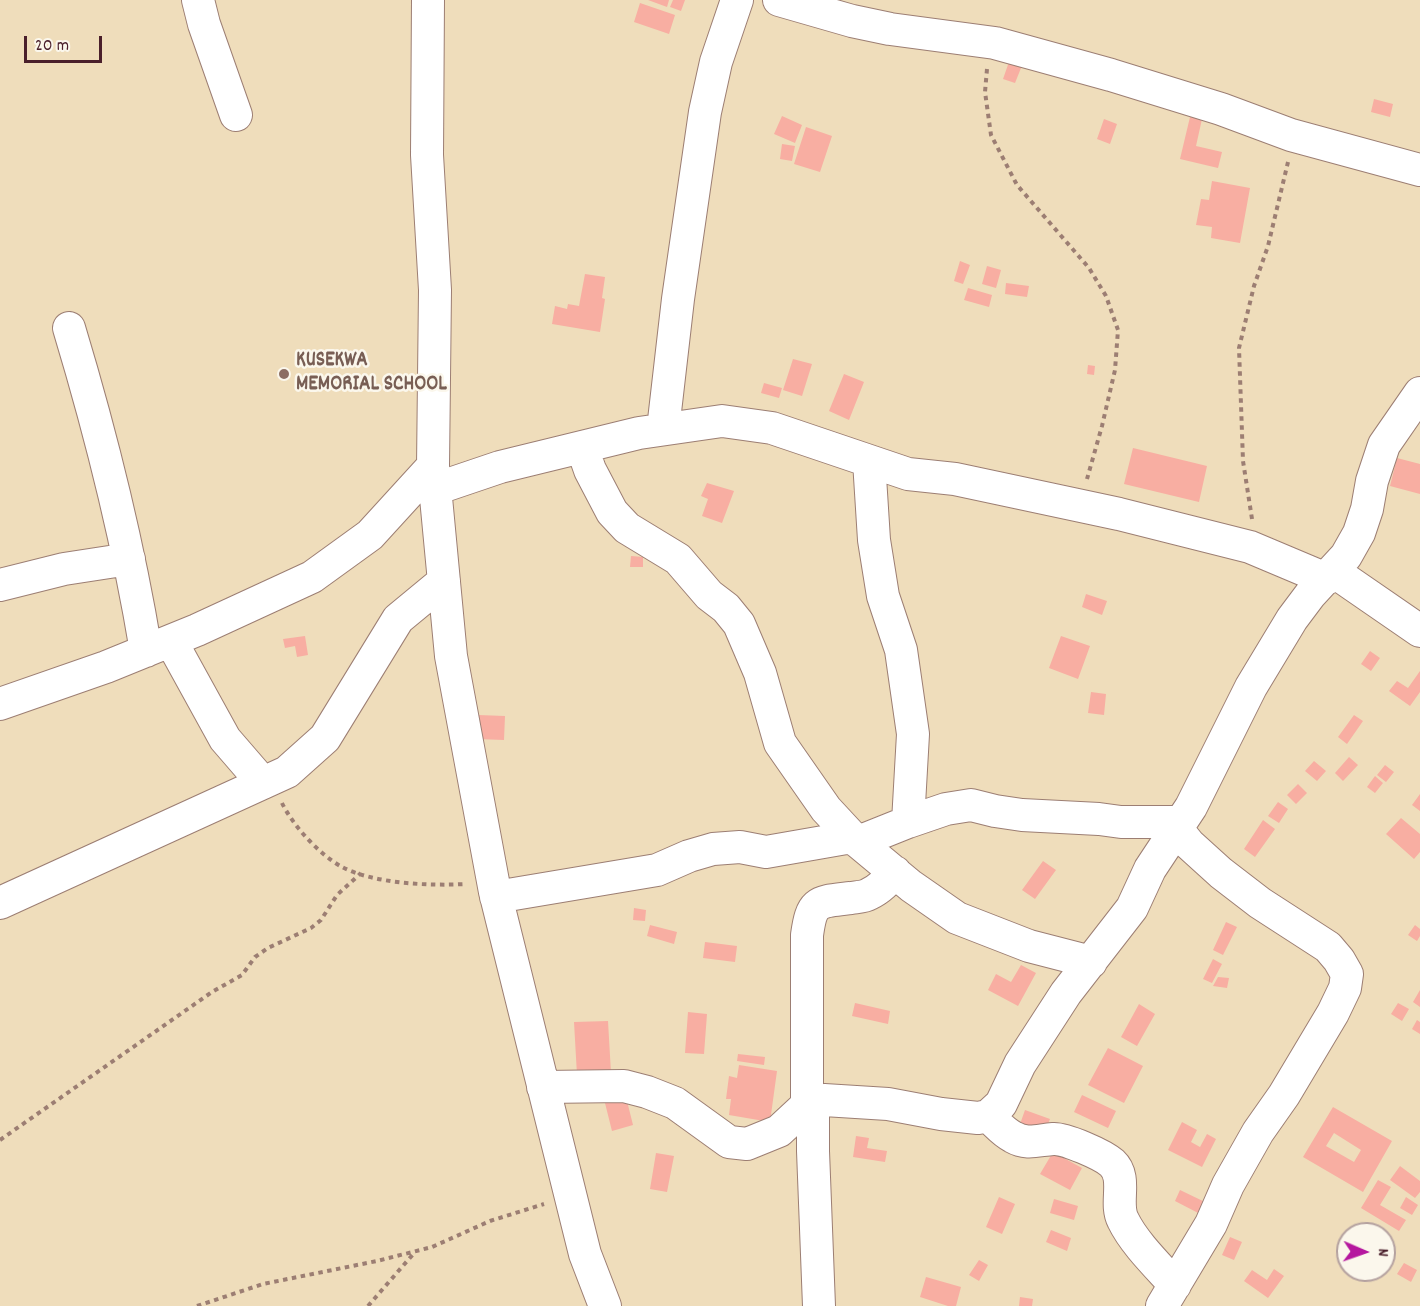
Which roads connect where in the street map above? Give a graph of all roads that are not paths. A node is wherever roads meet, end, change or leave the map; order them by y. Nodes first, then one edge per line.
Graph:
1 (198, 0) edge
2 (428, 0) edge
3 (779, 0) edge
4 (731, 5) edge
5 (236, 115) dead end
6 (1420, 170) edge
7 (69, 328) dead end
8 (1420, 393) edge
9 (663, 429) junction
10 (582, 447) junction
11 (869, 461) junction
12 (434, 478) junction
13 (129, 559) junction
14 (1330, 575) junction
15 (444, 581) junction
16 (0, 585) edge
17 (1420, 632) edge
18 (159, 646) junction
19 (0, 704) edge
20 (267, 782) junction
21 (908, 822) junction
22 (1179, 826) junction
23 (855, 840) junction
24 (895, 872) junction
25 (495, 890) junction
26 (0, 903) edge
27 (1091, 962) junction
28 (543, 1087) junction
29 (810, 1104) junction
30 (988, 1116) junction
31 (1168, 1296) edge
32 (604, 1306) edge
33 (819, 1306) edge

1 - 5 street
2 - 12 street
3 - 6 street
4 - 9 street
7 - 13 street
8 - 14 street
9 - 10 street
9 - 11 street
10 - 12 street
10 - 23 street
11 - 14 street
11 - 21 street
12 - 15 street
12 - 18 street
13 - 16 street
13 - 18 street
14 - 17 street
14 - 22 street
15 - 20 street
15 - 25 street
18 - 19 street
18 - 20 street
20 - 26 street
21 - 22 street
21 - 23 street
22 - 27 street
22 - 31 street
23 - 24 street
23 - 25 street
24 - 27 street
24 - 29 street
25 - 28 street
27 - 30 street
28 - 29 street
28 - 32 street
29 - 30 street
29 - 33 street
30 - 31 street

